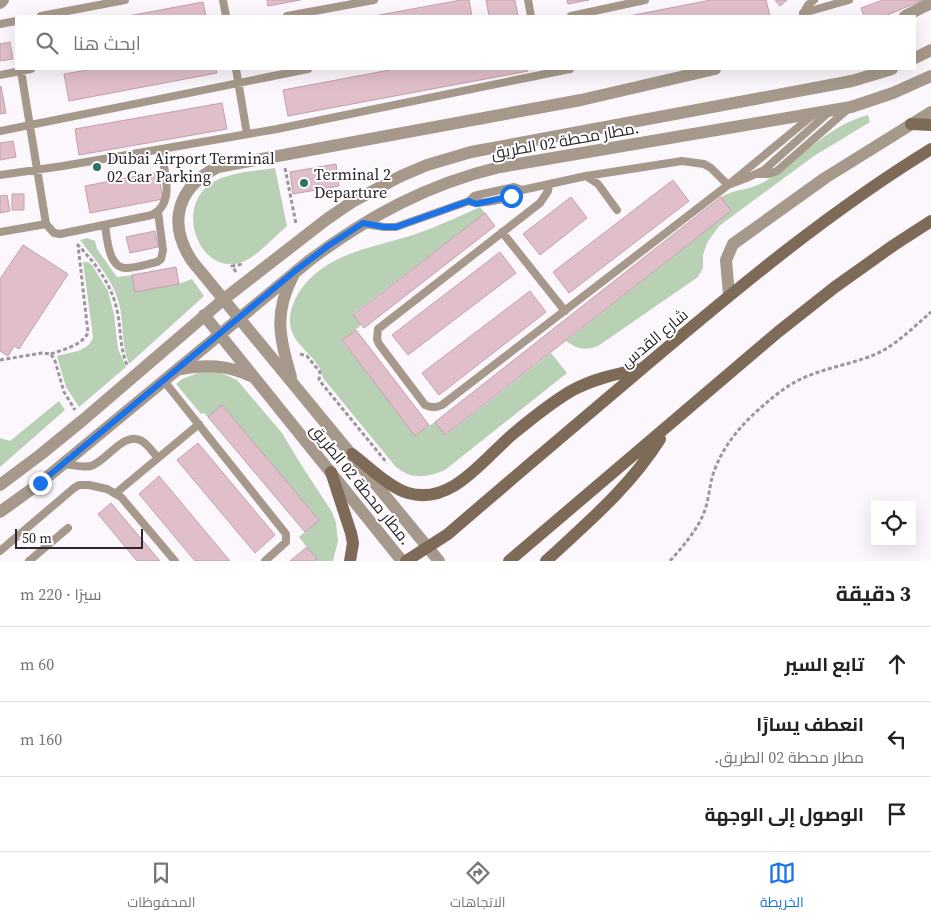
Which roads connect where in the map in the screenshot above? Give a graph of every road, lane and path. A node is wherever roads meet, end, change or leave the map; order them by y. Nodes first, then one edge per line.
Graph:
1 (3, 0) edge
2 (125, 0) edge
3 (223, 0) edge
4 (374, 0) edge
5 (528, 0) edge
6 (645, 0) edge
7 (814, 0) edge
8 (849, 0) edge
9 (0, 3) edge
10 (931, 3) edge
11 (46, 15) edge
12 (226, 15) edge
13 (292, 15) edge
14 (531, 15) edge
15 (576, 15) edge
16 (803, 15) edge
17 (907, 15) edge
18 (15, 21) edge
19 (0, 24) edge
20 (931, 50) edge
21 (916, 58) edge
22 (26, 70) edge
23 (236, 70) edge
24 (303, 70) edge
25 (560, 70) edge
26 (711, 70) edge
27 (889, 70) edge
28 (21, 71) junction
29 (541, 72) edge
30 (0, 75) edge
31 (931, 76) edge
32 (238, 82) junction
33 (851, 107) junction
34 (831, 110) junction
35 (931, 112) edge
36 (816, 113) junction
37 (911, 124) junction
38 (30, 125) junction
39 (931, 125) edge
40 (0, 131) edge
41 (248, 134) junction
42 (931, 149) edge
43 (161, 150) junction
44 (282, 155) junction
45 (38, 169) junction
46 (756, 174) junction
47 (0, 175) edge
48 (586, 176) junction
49 (549, 184) junction
50 (728, 185) junction
51 (617, 210) dead end
52 (158, 212) junction
53 (931, 221) edge
54 (363, 223) junction
55 (46, 224) junction
56 (296, 224) dead end
57 (105, 225) junction
58 (0, 232) edge
59 (502, 232) junction
60 (295, 271) junction
61 (729, 295) junction
62 (224, 299) junction
63 (564, 312) junction
64 (931, 312) edge
65 (204, 315) junction
66 (240, 318) junction
67 (220, 335) junction
68 (297, 350) dead end
69 (51, 354) junction
70 (0, 360) edge
71 (642, 369) junction
72 (179, 370) junction
73 (135, 375) junction
74 (253, 377) junction
75 (164, 381) junction
76 (292, 382) junction
77 (83, 420) junction
78 (199, 424) junction
79 (665, 430) junction
80 (352, 454) junction
81 (158, 458) junction
82 (388, 463) dead end
83 (64, 464) junction
84 (331, 472) junction
85 (0, 485) edge
86 (116, 493) junction
87 (0, 512) edge
88 (68, 528) dead end
89 (428, 547) junction
90 (0, 551) edge
91 (29, 561) edge
92 (176, 561) edge
93 (264, 561) edge
94 (350, 561) edge
95 (402, 561) edge
96 (406, 561) edge
97 (439, 561) edge
98 (509, 561) edge
99 (546, 561) edge
100 (670, 561) edge

1 - 9 street
2 - 11 lane
3 - 12 lane
4 - 13 lane
5 - 14 lane
6 - 15 lane
7 - 16 lane
8 - 16 lane
10 - 17 street
18 - 19 lane
20 - 21 street
22 - 28 lane
23 - 32 lane
24 - 32 lane
25 - 29 lane
26 - 44 street, مطار محطة 02 الطريق.
27 - 62 street, مطار محطة 02 الطريق.
28 - 30 lane
28 - 38 lane
29 - 41 lane
31 - 33 street, مطار محطة 02 الطريق.
32 - 38 lane
32 - 41 lane
33 - 34 street, مطار محطة 02 الطريق.
33 - 46 lane
34 - 36 street, مطار محطة 02 الطريق.
34 - 46 lane
35 - 37 street
36 - 50 lane
36 - 54 street, مطار محطة 02 الطريق.
37 - 39 main road
37 - 61 street
38 - 40 lane
38 - 45 lane
41 - 43 lane
42 - 61 main road, شارع القدس
43 - 45 lane
43 - 52 lane
44 - 56 path
44 - 62 street, مطار محطة 02 الطريق.
45 - 47 lane
45 - 55 lane
46 - 50 lane
48 - 49 lane
48 - 50 lane
48 - 51 lane
49 - 54 lane
49 - 59 lane
50 - 63 lane
52 - 57 lane
52 - 57 lane
53 - 79 main road
54 - 60 street, مطار محطة 02 الطريق.
55 - 57 lane
55 - 58 lane
59 - 63 lane
59 - 63 lane
60 - 66 street, مطار محطة 02 الطريق.
60 - 76 street
61 - 71 main road, شارع القدس
62 - 65 street, مطار محطة 02 الطريق.
62 - 66 street, مطار محطة 02 الطريق.
64 - 100 path
65 - 67 street, مطار محطة 02 الطريق.
65 - 73 street, مطار محطة 02 الطريق.
66 - 67 street, مطار محطة 02 الطريق.
66 - 76 street, مطار محطة 02 الطريق.
67 - 72 street, مطار محطة 02 الطريق.
67 - 74 street, مطار محطة 02 الطريق.
68 - 82 path
69 - 70 path
69 - 73 path
69 - 77 path
71 - 80 main road
71 - 89 main road, شارع القدس
72 - 74 street
72 - 75 street, مطار محطة 02 الطريق.
73 - 77 street, مطار محطة 02 الطريق.
74 - 84 street, مطار محطة 02 الطريق.
75 - 78 lane
75 - 83 street, مطار محطة 02 الطريق.
76 - 80 street, مطار محطة 02 الطريق.
77 - 85 street, مطار محطة 02 الطريق.
78 - 81 lane
78 - 93 lane
79 - 98 main road
79 - 99 main road
80 - 89 street, مطار محطة 02 الطريق.
81 - 83 lane
81 - 86 lane
83 - 87 street, مطار محطة 02 الطريق.
84 - 94 main road
84 - 95 street, مطار محطة 02 الطريق.
86 - 90 lane
86 - 92 lane
88 - 91 lane
89 - 96 main road, شارع القدس
89 - 97 street, مطار محطة 02 الطريق.

